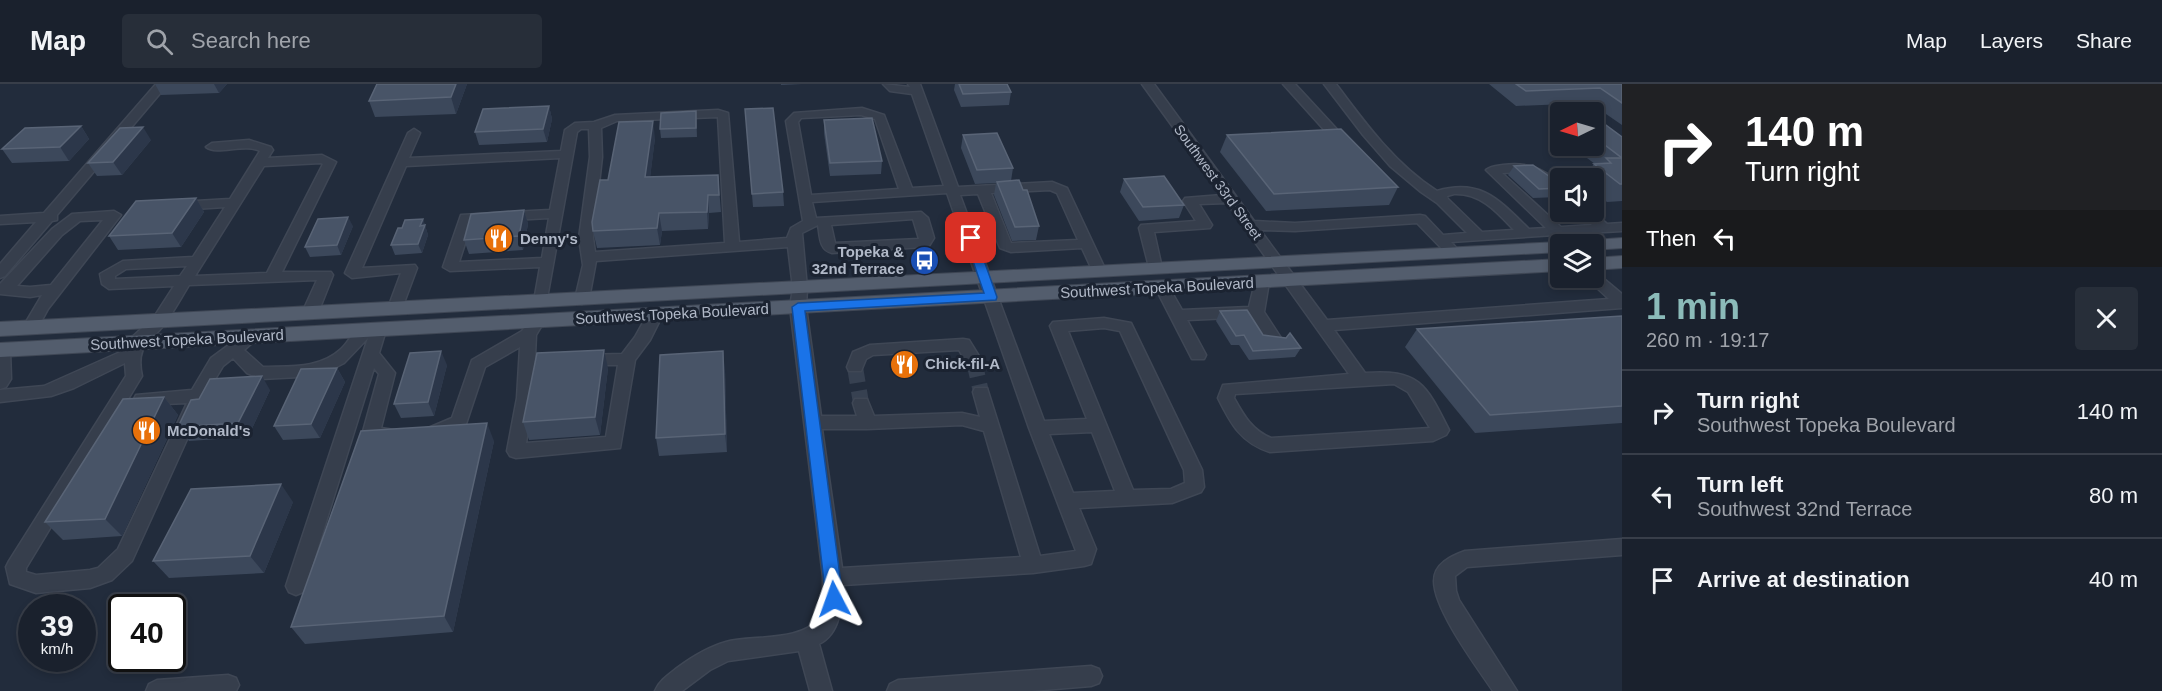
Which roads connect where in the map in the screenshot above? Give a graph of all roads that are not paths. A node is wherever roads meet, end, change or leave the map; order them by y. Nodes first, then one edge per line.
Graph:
1 (162, 84) edge
2 (889, 84) edge
3 (1148, 84) edge
4 (1289, 84) edge
5 (1330, 84) edge
6 (916, 88) edge
7 (595, 126) junction
8 (414, 133) dead end
9 (1340, 140) edge
10 (212, 147) dead end
11 (567, 154) junction
12 (260, 162) junction
13 (402, 162) junction
14 (1550, 182) edge
15 (953, 190) junction
16 (982, 190) junction
17 (907, 192) junction
18 (805, 199) junction
19 (1230, 200) junction
20 (1442, 200) junction
21 (234, 203) junction
22 (178, 206) edge
23 (556, 213) junction
24 (48, 217) junction
25 (77, 217) junction
26 (0, 220) edge
27 (817, 221) junction
28 (1597, 222) edge
29 (1249, 225) junction
30 (1622, 227) edge
31 (1604, 228) junction
32 (1526, 233) junction
33 (1550, 234) edge
34 (1591, 234) edge
35 (985, 236) junction
36 (1478, 236) junction
37 (1440, 239) junction
38 (794, 242) junction
39 (1550, 242) edge
40 (1622, 243) edge
41 (1086, 244) junction
42 (1604, 244) edge
43 (732, 246) junction
44 (1550, 248) edge
45 (1550, 248) edge
46 (1453, 252) junction
47 (589, 257) junction
48 (198, 261) junction
49 (548, 262) junction
50 (1275, 262) junction
51 (1622, 262) edge
52 (1604, 263) edge
53 (1155, 268) junction
54 (1099, 271) junction
55 (0, 273) edge
56 (352, 273) junction
57 (326, 275) junction
58 (272, 277) junction
59 (984, 277) junction
60 (186, 280) junction
61 (1288, 280) junction
62 (1262, 282) junction
63 (1162, 287) junction
64 (1604, 287) edge
65 (3, 289) edge
66 (55, 289) junction
67 (991, 297) junction
68 (799, 298) junction
69 (582, 299) junction
70 (1622, 303) edge
71 (392, 309) junction
72 (1256, 312) junction
73 (310, 313) junction
74 (655, 314) junction
75 (1177, 315) junction
76 (535, 319) junction
77 (159, 321) junction
78 (1321, 326) junction
79 (31, 327) junction
80 (0, 329) edge
81 (371, 330) junction
82 (251, 337) junction
83 (1275, 340) edge
84 (135, 347) junction
85 (234, 349) junction
86 (1, 350) edge
87 (371, 354) junction
88 (1198, 355) dead end
89 (627, 359) junction
90 (572, 361) edge
91 (974, 361) tunnel mouth
92 (855, 367) dead end
93 (1361, 380) junction
94 (0, 383) edge
95 (981, 392) tunnel mouth
96 (0, 396) edge
97 (198, 396) junction
98 (118, 400) junction
99 (861, 403) tunnel mouth
100 (813, 422) junction
101 (867, 423) junction
102 (1098, 425) junction
103 (990, 426) junction
104 (1038, 428) junction
105 (1127, 499) junction
106 (1067, 501) junction
107 (1622, 547) edge
108 (1033, 565) junction
109 (833, 577) junction
110 (296, 586) dead end
111 (807, 640) junction
112 (1091, 676) dead end
113 (228, 685) dead end
114 (157, 691) edge
115 (666, 691) edge
116 (821, 691) edge
117 (898, 691) edge
118 (1506, 691) edge

1 - 24 street
2 - 6 street
3 - 19 street, Southwest 33rd Street
4 - 9 street
5 - 20 street
6 - 15 street
7 - 11 street
7 - 43 street
7 - 47 street
8 - 13 street
10 - 12 street
11 - 13 street
11 - 23 street
12 - 21 street
12 - 58 street
13 - 56 street
14 - 33 street
15 - 16 street
15 - 17 street
15 - 35 street
16 - 35 street
16 - 41 street
17 - 18 street
17 - 18 street
18 - 27 street
19 - 29 street, Southwest 33rd Street
19 - 53 street
20 - 32 street
20 - 36 street
21 - 22 street
21 - 48 street
23 - 49 street
23 - 49 street
24 - 25 street
24 - 26 street
24 - 55 street
25 - 65 street
25 - 66 street
27 - 27 street
27 - 38 street
28 - 31 street
29 - 37 street
29 - 50 street, Southwest 33rd Street
30 - 31 street
31 - 34 street
32 - 36 street
32 - 39 street
35 - 41 street
35 - 59 street
36 - 37 street
37 - 46 street
38 - 43 street
38 - 68 street
40 - 42 main road
41 - 54 street
43 - 47 street
44 - 46 main road, Southwest Topeka Boulevard
45 - 61 main road, Southwest Topeka Boulevard
46 - 50 main road, Southwest Topeka Boulevard
47 - 69 street
48 - 60 street
48 - 60 street
49 - 76 street
50 - 53 main road, Southwest Topeka Boulevard
50 - 61 street, Southwest 33rd Street
51 - 52 main road
53 - 54 main road, Southwest Topeka Boulevard
54 - 59 main road, Southwest Topeka Boulevard
56 - 57 street
56 - 71 street
57 - 58 street
57 - 73 street
58 - 60 street
59 - 67 street
59 - 68 main road, Southwest Topeka Boulevard
60 - 77 street
61 - 62 main road, Southwest Topeka Boulevard
61 - 78 street, Southwest 33rd Street
62 - 63 main road, Southwest Topeka Boulevard
62 - 72 street
63 - 67 main road, Southwest Topeka Boulevard
63 - 75 street
64 - 70 street
65 - 66 street
66 - 79 street
67 - 68 main road, Southwest Topeka Boulevard
67 - 104 street
68 - 69 main road, Southwest Topeka Boulevard
68 - 74 main road, Southwest Topeka Boulevard
68 - 100 street
69 - 76 main road, Southwest Topeka Boulevard
70 - 78 street
71 - 73 main road, Southwest Topeka Boulevard
71 - 76 main road, Southwest Topeka Boulevard
71 - 81 main road
72 - 75 street
72 - 83 street
73 - 77 main road, Southwest Topeka Boulevard
74 - 76 main road, Southwest Topeka Boulevard
74 - 89 street
75 - 88 street
76 - 81 main road, Southwest Topeka Boulevard
76 - 87 street
76 - 89 street
77 - 79 main road, Southwest Topeka Boulevard
77 - 84 street
78 - 93 street, Southwest 33rd Street
79 - 80 main road, Southwest Topeka Boulevard
81 - 82 main road, Southwest Topeka Boulevard
81 - 85 street
81 - 87 street
82 - 84 main road, Southwest Topeka Boulevard
82 - 85 street
84 - 86 main road, Southwest Topeka Boulevard
84 - 96 street
84 - 98 street
85 - 97 street
86 - 94 street
87 - 110 street
89 - 90 street
91 - 92 street
93 - 93 street
95 - 103 street
97 - 98 street
97 - 98 street
99 - 101 street
100 - 101 street
100 - 109 street
101 - 103 street
102 - 104 street
102 - 105 street
102 - 105 street
103 - 108 street
104 - 106 street
105 - 106 street
106 - 108 street
107 - 118 street
108 - 109 street
109 - 111 street
111 - 115 street
111 - 116 street
112 - 117 street
113 - 114 street

